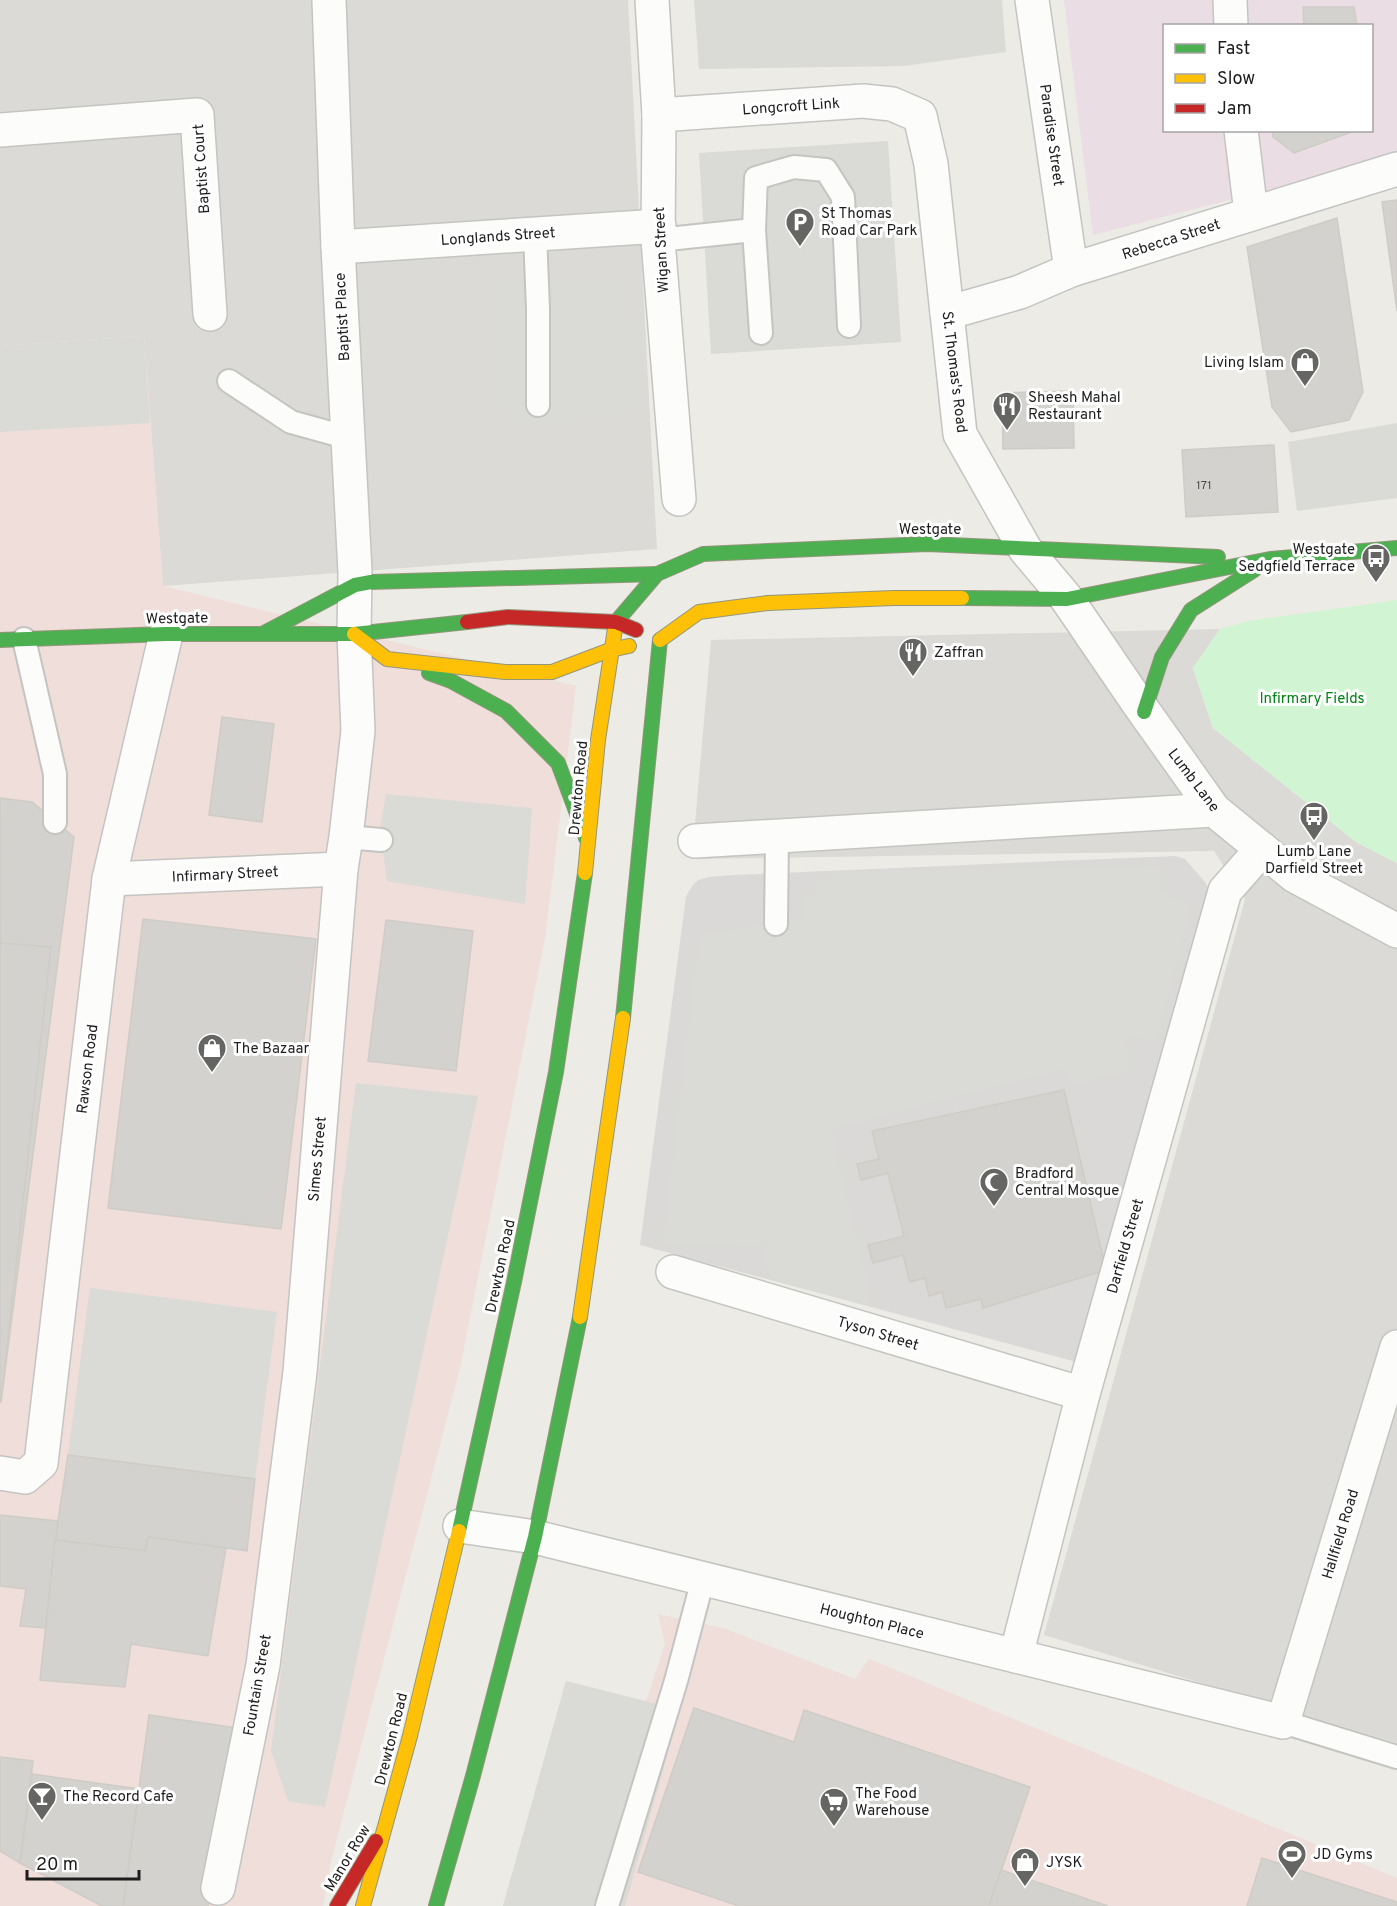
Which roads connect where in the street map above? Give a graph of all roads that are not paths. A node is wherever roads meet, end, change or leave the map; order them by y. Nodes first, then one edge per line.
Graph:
1 (329, 0) edge
2 (652, 0) edge
3 (1032, 0) edge
4 (1230, 0) edge
5 (1231, 24) edge
6 (659, 116) junction
7 (920, 116) joint
8 (0, 130) edge
9 (1241, 132) edge
10 (1397, 169) edge
11 (1251, 213) junction
12 (754, 230) junction
13 (659, 233) junction
14 (535, 234) junction
15 (338, 247) junction
16 (1071, 270) junction
17 (947, 313) junction
18 (210, 314) dead end
19 (849, 326) dead end
20 (761, 333) dead end
21 (229, 381) dead end
22 (538, 405) dead end
23 (349, 438) junction
24 (679, 499) dead end
25 (1397, 548) edge
26 (1025, 549) junction
27 (1270, 559) junction
28 (657, 574) junction
29 (355, 585) junction
30 (1067, 599) junction
31 (616, 622) junction
32 (264, 633) junction
33 (166, 634) junction
34 (354, 634) junction
35 (24, 639) junction
36 (0, 640) edge
37 (650, 642) junction
38 (610, 650) junction
39 (387, 659) junction
40 (1144, 711) junction
41 (1214, 810) junction
42 (55, 822) dead end
43 (777, 836) junction
44 (346, 837) junction
45 (381, 840) dead end
46 (695, 841) dead end
47 (589, 845) junction
48 (1262, 849) junction
49 (340, 869) junction
50 (109, 879) junction
51 (776, 924) dead end
52 (1397, 931) edge
53 (673, 1272) dead end
54 (1397, 1347) edge
55 (1083, 1394) junction
56 (0, 1473) edge
57 (286, 1481) joint
58 (460, 1526) junction
59 (535, 1537) junction
60 (703, 1579) junction
61 (1016, 1656) junction
62 (1283, 1722) junction
63 (1397, 1757) edge
64 (385, 1826) junction
65 (218, 1888) dead end
66 (337, 1906) edge
67 (363, 1906) edge
68 (436, 1906) edge
69 (607, 1906) edge

1 - 15 street, Baptist Place
2 - 6 street, Wigan Street
3 - 16 street, Paradise Street
4 - 5 street
6 - 7 street, Longcroft Link
6 - 13 street, Wigan Street
7 - 17 street, St. Thomas's Road
8 - 18 street, Baptist Court
9 - 11 street
10 - 11 street, Rebecca Street
11 - 16 street, Rebecca Street
12 - 13 lane
12 - 19 lane
12 - 20 lane
13 - 14 street, Longlands Street
13 - 24 street, Wigan Street
14 - 15 street, Longlands Street
14 - 22 lane
15 - 23 street, Baptist Place
16 - 17 street, Rebecca Street
17 - 26 street, St. Thomas's Road
21 - 23 lane
23 - 29 street, Baptist Place
25 - 27 main road, Westgate
26 - 27 main road, Westgate
26 - 28 main road, Westgate
26 - 30 street, St. Thomas's Road
27 - 30 main road, Westgate
27 - 40 main road
28 - 29 main road
28 - 31 main road, Westgate
29 - 32 main road
29 - 34 street, Baptist Place
30 - 37 main road, Westgate
30 - 40 street, Lumb Lane
31 - 34 main road, Westgate
31 - 37 main road, Westgate
31 - 38 main road, Drewton Road
32 - 33 main road, Westgate
32 - 34 main road, Westgate
33 - 35 main road, Westgate
33 - 50 street, Rawson Road
34 - 39 main road
34 - 44 street, Simes Street
35 - 36 main road, Westgate
35 - 42 lane
37 - 38 main road, Westgate
37 - 59 main road
38 - 39 main road, Westgate
38 - 47 main road, Drewton Road
39 - 47 main road
40 - 41 street, Lumb Lane
41 - 43 street
41 - 48 street, Lumb Lane
43 - 46 street
43 - 51 lane
44 - 45 lane
44 - 49 street, Simes Street
47 - 58 main road, Drewton Road
48 - 52 street, Lumb Lane
48 - 55 street, Darfield Street
49 - 50 street, Infirmary Street
49 - 57 street, Simes Street
50 - 56 street, Rawson Road
53 - 55 street, Tyson Street
54 - 62 street, Hallfield Road
55 - 61 street, Darfield Street
57 - 65 street, Fountain Street
58 - 59 street, Houghton Place
58 - 64 main road, Drewton Road
59 - 60 street, Houghton Place
59 - 68 main road
60 - 61 street, Houghton Place
60 - 69 lane
61 - 62 street, Houghton Place
62 - 63 lane
64 - 66 main road, Manor Row
64 - 67 main road, Drewton Road

